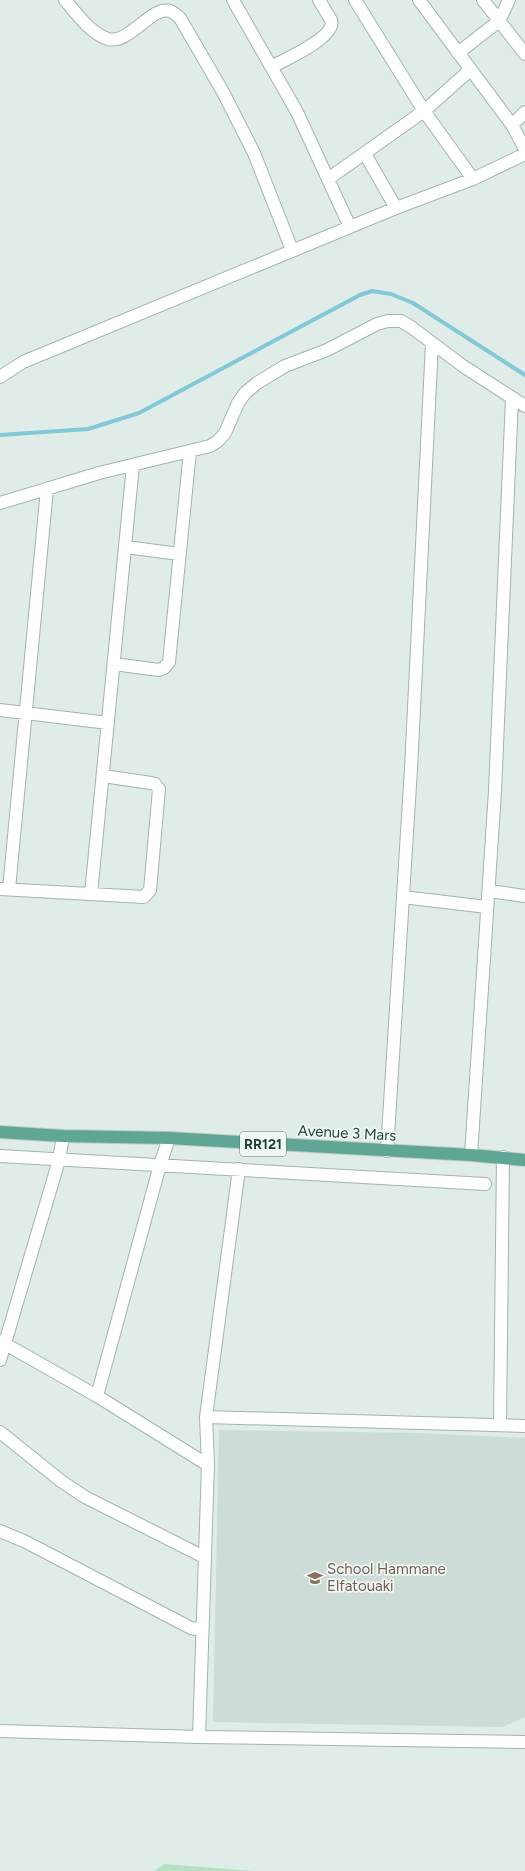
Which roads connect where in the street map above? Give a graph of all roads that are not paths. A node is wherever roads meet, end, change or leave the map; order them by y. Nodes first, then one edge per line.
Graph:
1 (65, 0) edge
2 (319, 0) edge
3 (355, 0) edge
4 (419, 0) edge
5 (484, 0) edge
6 (509, 0) edge
7 (236, 1) edge
8 (499, 22) junction
9 (458, 53) junction
10 (525, 54) edge
11 (271, 67) junction
12 (470, 70) junction
13 (424, 111) junction
14 (525, 112) edge
15 (512, 126) junction
16 (525, 149) edge
17 (365, 154) junction
18 (525, 154) edge
19 (328, 179) junction
20 (473, 179) junction
21 (396, 208) junction
22 (350, 226) junction
23 (292, 250) junction
24 (432, 343) junction
25 (0, 377) edge
26 (512, 398) junction
27 (525, 406) edge
28 (190, 451) junction
29 (134, 465) junction
30 (47, 490) junction
31 (0, 504) edge
32 (126, 547) junction
33 (180, 554) junction
34 (114, 664) junction
35 (0, 710) edge
36 (26, 712) junction
37 (108, 723) junction
38 (102, 776) junction
39 (5, 889) edge
40 (489, 891) junction
41 (91, 894) junction
42 (403, 896) junction
43 (525, 896) edge
44 (487, 907) junction
45 (0, 1132) edge
46 (63, 1136) junction
47 (169, 1138) junction
48 (387, 1152) junction
49 (471, 1155) junction
50 (0, 1156) edge
51 (503, 1158) junction
52 (59, 1160) junction
53 (525, 1160) edge
54 (160, 1165) junction
55 (239, 1169) junction
56 (485, 1184) dead end
57 (2, 1342) edge
58 (0, 1360) edge
59 (97, 1396) junction
60 (206, 1417) junction
61 (500, 1425) junction
62 (525, 1426) edge
63 (0, 1432) edge
64 (208, 1465) junction
65 (0, 1531) edge
66 (204, 1557) junction
67 (202, 1630) junction
68 (0, 1731) edge
69 (199, 1737) junction
70 (525, 1742) edge

1 - 23 street
2 - 11 street
3 - 13 street
4 - 9 street
5 - 8 street
6 - 8 street
7 - 11 street
8 - 9 street
8 - 10 street
9 - 12 street
11 - 19 street
12 - 13 street
12 - 15 street
13 - 17 street
13 - 20 street
14 - 15 street
15 - 16 street
17 - 19 street
17 - 21 street
18 - 20 street
19 - 22 street
20 - 21 street
21 - 22 street
22 - 23 street
23 - 25 street
24 - 26 street
24 - 28 street
24 - 42 street
26 - 27 street
26 - 40 street
28 - 29 street
28 - 33 street
29 - 30 street
29 - 32 street
30 - 31 street
30 - 36 street
32 - 33 street
32 - 34 street
33 - 34 street
34 - 37 street
35 - 36 street
36 - 37 street
36 - 39 street
37 - 38 street
38 - 41 street
38 - 41 street
39 - 41 street
40 - 43 street
40 - 44 street
42 - 44 street
42 - 48 street
44 - 49 street
45 - 46 main road, Avenue 3 Mars / RR121
46 - 47 main road, Avenue 3 Mars / RR121
46 - 52 street
47 - 48 main road, Avenue 3 Mars / RR121
47 - 54 street
48 - 49 main road, Avenue 3 Mars / RR121
49 - 51 main road, Avenue 3 Mars / RR121
50 - 52 street
51 - 53 main road, Avenue 3 Mars / RR121
51 - 61 street
52 - 54 street
52 - 57 street
54 - 55 street
54 - 59 street
55 - 56 street
55 - 60 street
57 - 58 street
57 - 59 street
59 - 64 street
60 - 61 street
60 - 64 street
61 - 62 street
63 - 66 street
64 - 66 street
65 - 67 street
66 - 67 street
67 - 69 street
68 - 69 street
69 - 70 street

